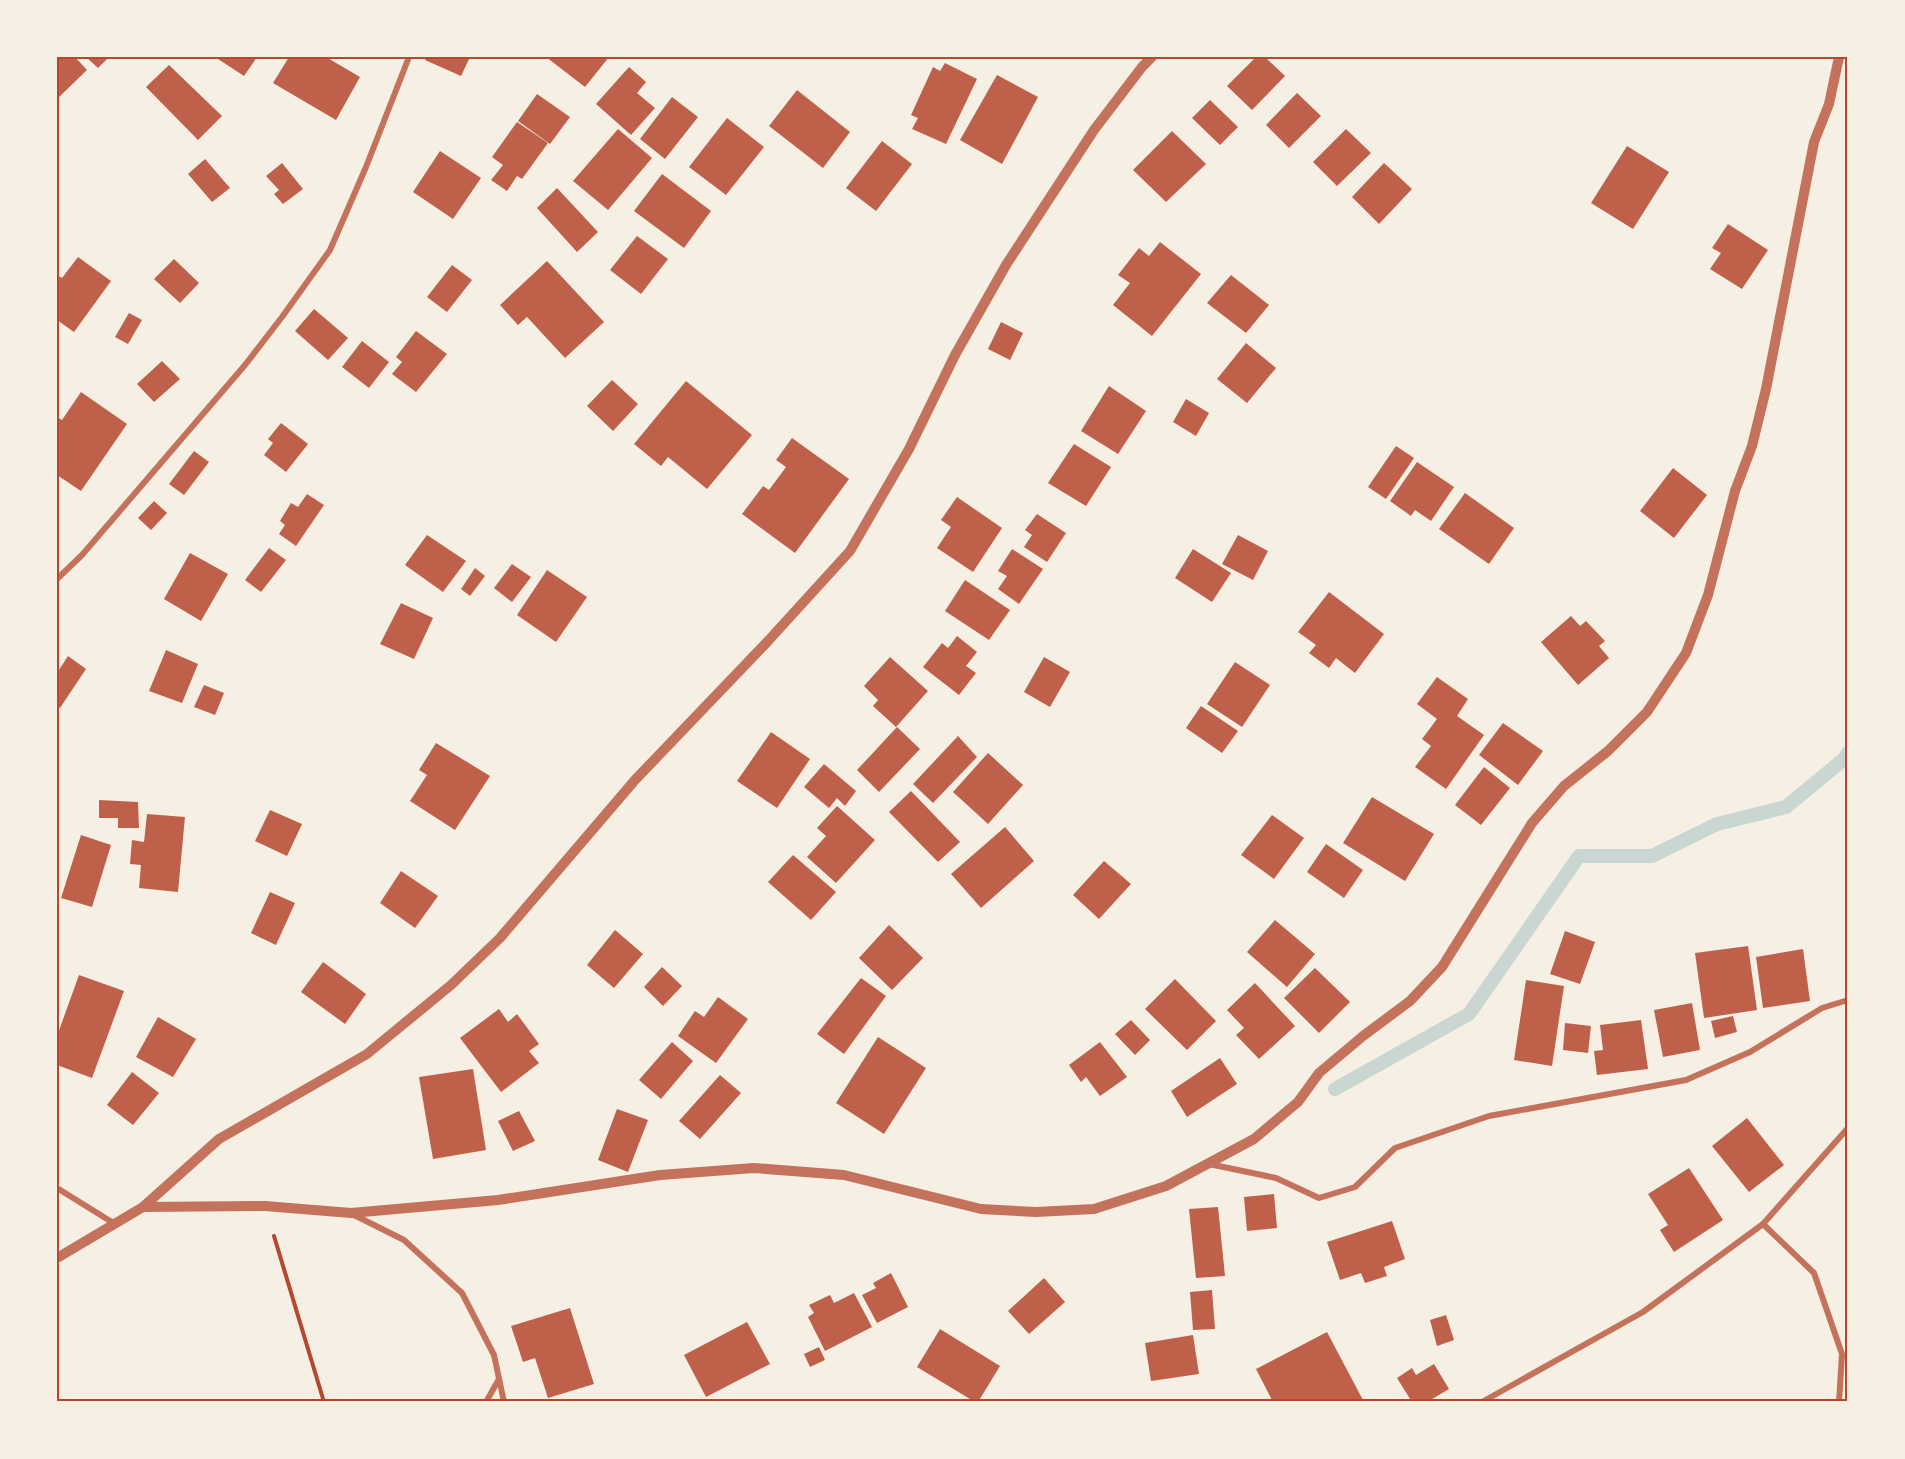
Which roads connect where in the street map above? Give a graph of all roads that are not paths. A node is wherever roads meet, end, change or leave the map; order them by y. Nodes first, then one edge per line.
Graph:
1 (409, 57) edge
2 (1152, 57) edge
3 (1839, 57) edge
4 (57, 579) edge
5 (1848, 1000) edge
6 (1848, 1128) edge
7 (1208, 1164) junction
8 (57, 1188) edge
9 (143, 1207) junction
10 (351, 1214) junction
11 (115, 1224) junction
12 (1763, 1224) junction
13 (57, 1258) edge
14 (499, 1378) junction
15 (486, 1402) edge
16 (504, 1402) edge
17 (1482, 1402) edge
18 (1839, 1402) edge

1 - 4 street
2 - 9 street
3 - 7 street
5 - 7 street
6 - 12 street
7 - 10 street
8 - 11 street
9 - 10 street
9 - 11 street
10 - 14 street
11 - 13 street
12 - 17 street
12 - 18 street
14 - 15 street
14 - 16 street

